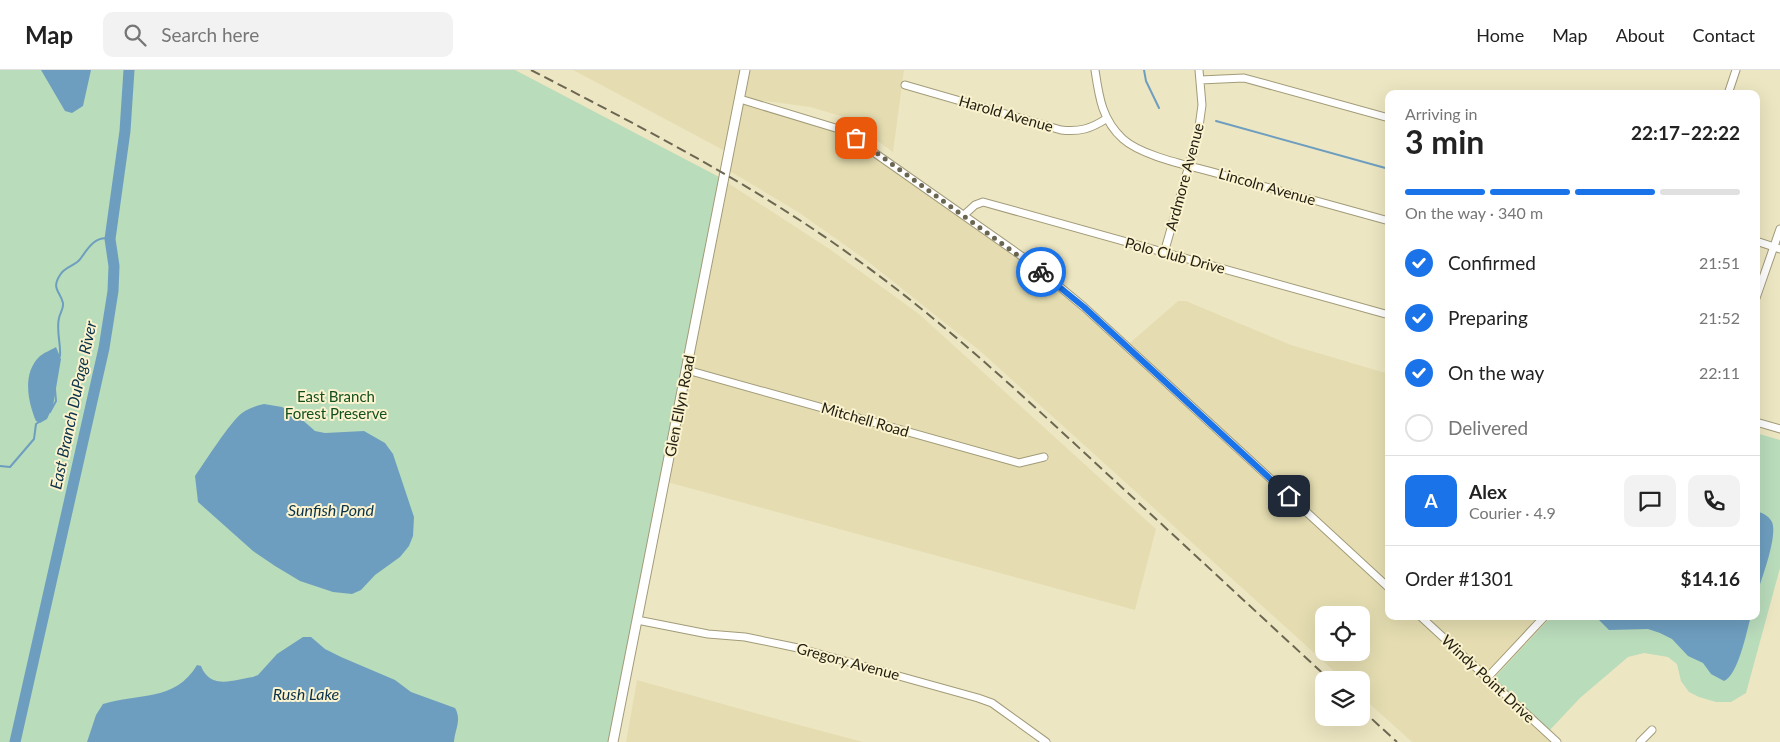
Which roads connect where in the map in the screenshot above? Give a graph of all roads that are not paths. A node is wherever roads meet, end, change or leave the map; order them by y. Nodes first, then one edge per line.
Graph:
1 (746, 70) edge
2 (1095, 70) edge
3 (1199, 70) edge
4 (1736, 70) edge
5 (1200, 80) junction
6 (905, 85) dead end
7 (1729, 90) edge
8 (740, 99) junction
9 (1385, 117) edge
10 (1106, 119) junction
11 (1189, 165) junction
12 (964, 215) junction
13 (1385, 220) edge
14 (1780, 229) edge
15 (1760, 242) edge
16 (1777, 248) edge
17 (1164, 253) junction
18 (1760, 288) edge
19 (1385, 314) edge
20 (687, 370) junction
21 (1760, 423) edge
22 (1780, 429) edge
23 (1044, 457) dead end
24 (1385, 584) edge
25 (637, 620) junction
26 (1424, 620) edge
27 (1542, 620) edge
28 (1487, 678) junction
29 (1652, 730) dead end
30 (613, 742) edge
31 (1046, 742) edge
32 (1557, 742) edge
33 (1640, 742) edge

1 - 8 street, Glen Ellyn Road
2 - 10 street
3 - 5 street, Ardmore Avenue
4 - 7 street
5 - 9 street
5 - 11 street, Ardmore Avenue
6 - 10 street, Harold Avenue
8 - 12 street
8 - 20 street, Glen Ellyn Road
10 - 11 street, Lincoln Avenue
11 - 13 street, Lincoln Avenue
11 - 17 street, Ardmore Avenue
12 - 17 street, Polo Club Drive
12 - 24 street
14 - 16 street
15 - 16 street
16 - 18 street
17 - 19 street, Polo Club Drive
20 - 23 street, Mitchell Road
20 - 25 street, Glen Ellyn Road
21 - 22 street
25 - 30 street, Glen Ellyn Road
25 - 31 street, Gregory Avenue
26 - 28 street, Windy Point Drive
27 - 28 street
28 - 32 street, Windy Point Drive
29 - 33 street

